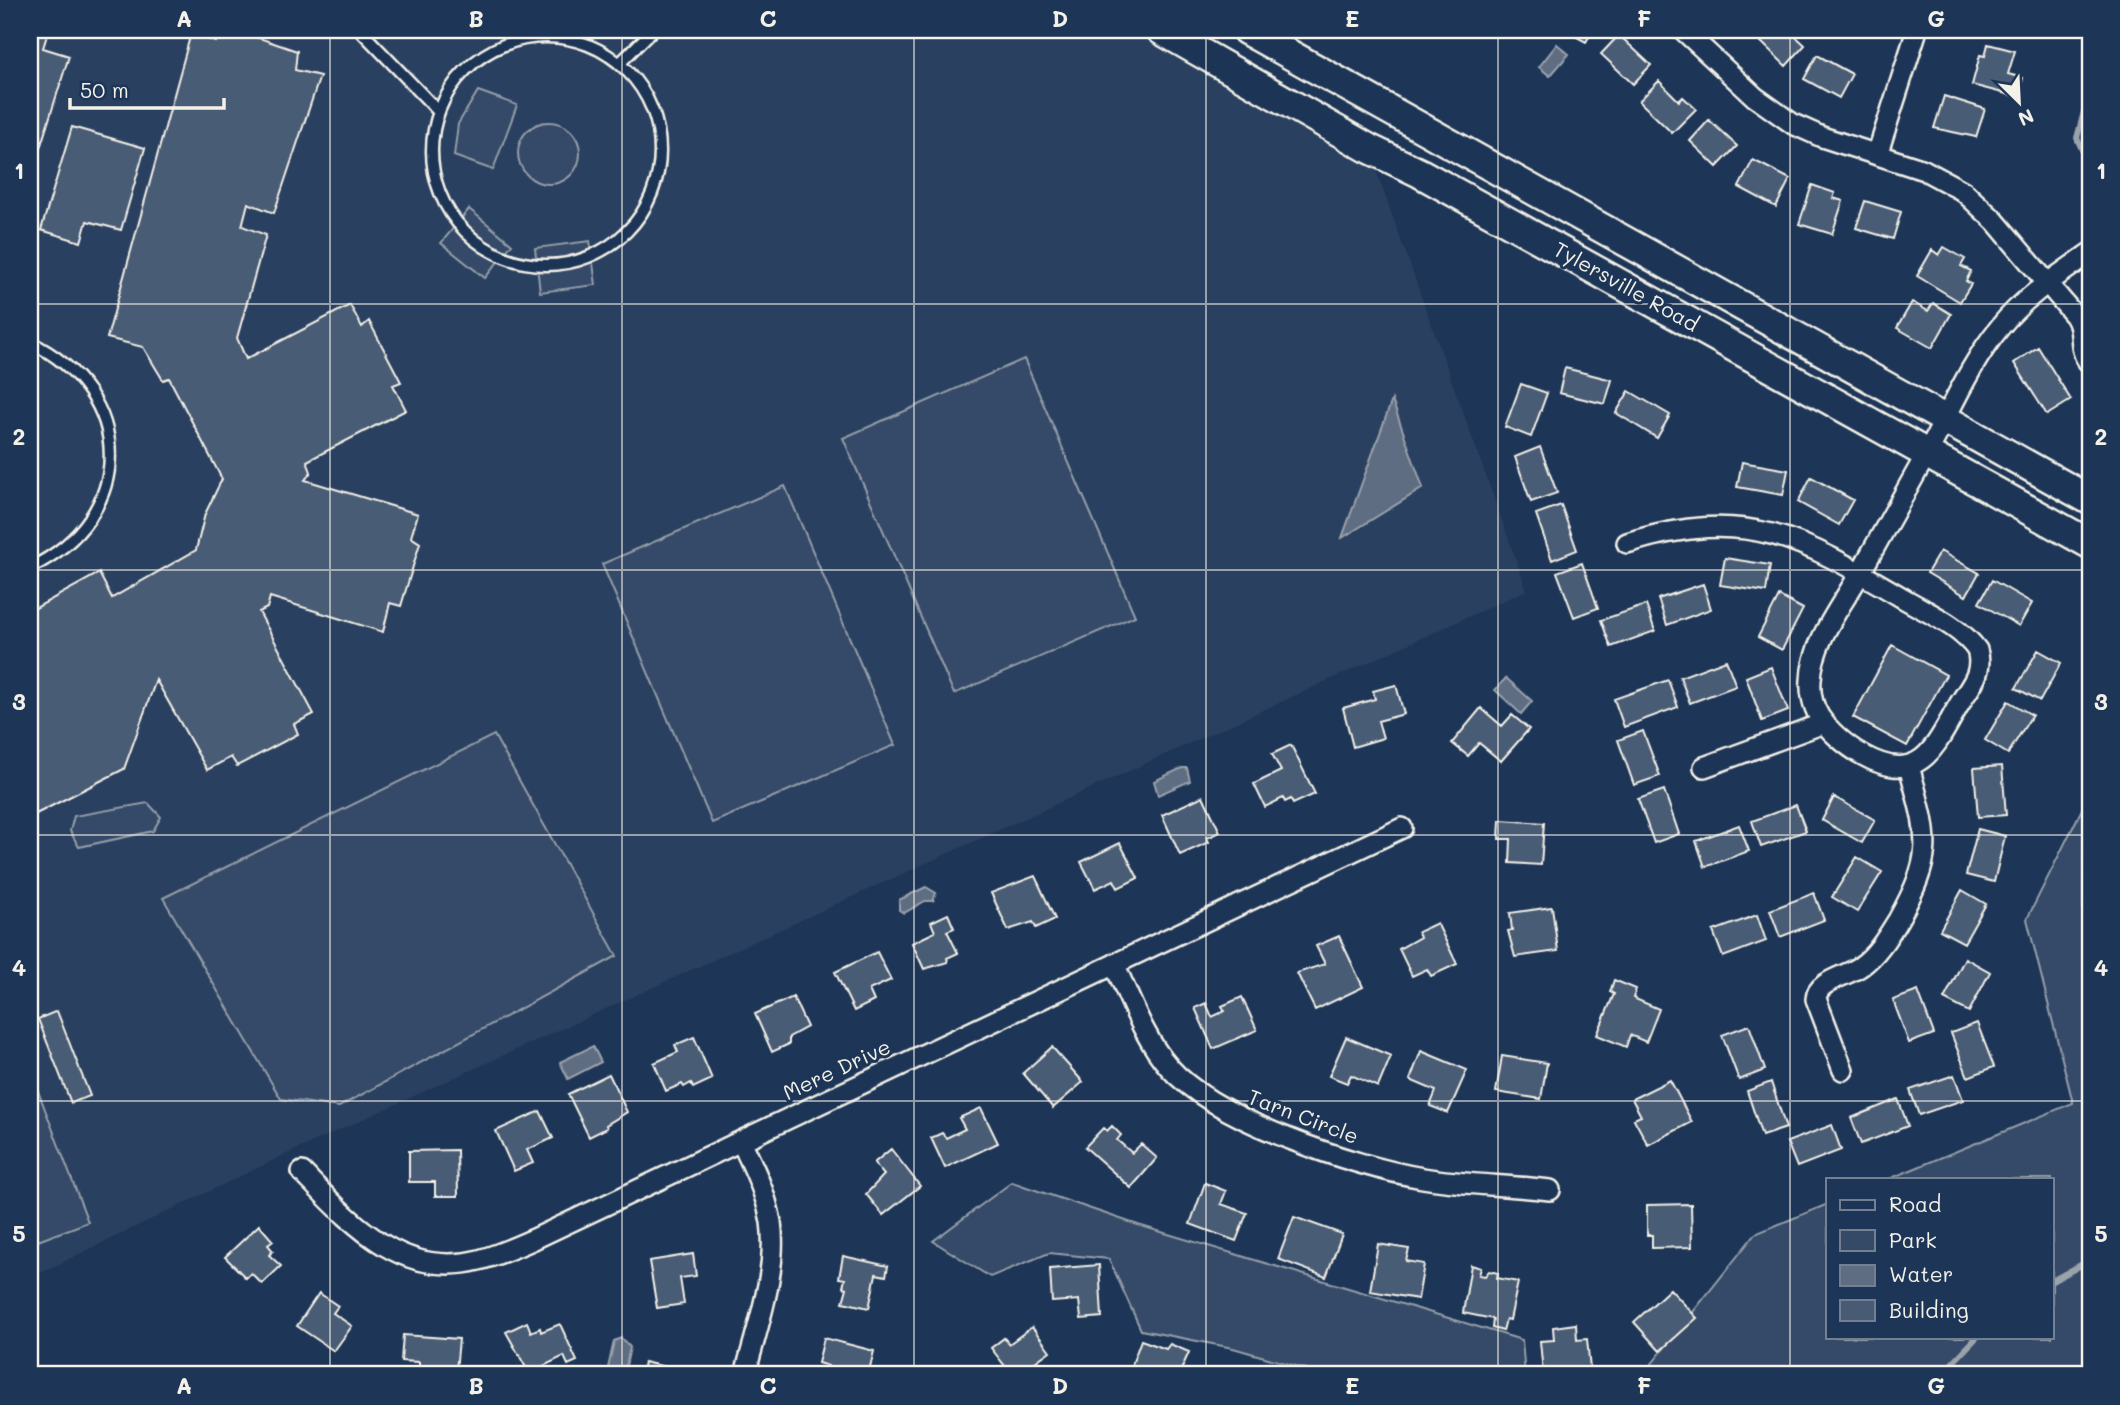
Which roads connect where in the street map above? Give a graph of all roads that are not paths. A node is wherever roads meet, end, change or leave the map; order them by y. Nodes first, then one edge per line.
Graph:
1 (360, 30) edge
2 (653, 30) edge
3 (1161, 30) edge
4 (1246, 30) edge
5 (1683, 30) edge
6 (1917, 30) edge
7 (620, 63) junction
8 (438, 110) junction
9 (1877, 155) junction
10 (2090, 253) edge
11 (2048, 283) junction
12 (2085, 322) edge
13 (30, 342) edge
14 (2090, 364) edge
15 (1945, 421) junction
16 (1927, 453) junction
17 (2090, 500) edge
18 (1627, 543) dead end
19 (2090, 544) edge
20 (30, 568) edge
21 (1859, 574) junction
22 (1824, 723) junction
23 (1909, 766) junction
24 (1704, 767) dead end
25 (1402, 828) dead end
26 (1114, 964) junction
27 (1843, 1070) dead end
28 (741, 1141) junction
29 (302, 1172) dead end
30 (1550, 1190) dead end
31 (745, 1375) edge

1 - 8 lane
2 - 7 lane
3 - 16 main road, Tylersville Road
4 - 15 main road, Tylersville Road
5 - 9 street
6 - 9 street
7 - 8 lane
7 - 8 lane
9 - 11 street
10 - 11 street
11 - 12 street
11 - 15 street
12 - 14 street
13 - 20 lane
15 - 16 street
15 - 17 main road, Tylersville Road
16 - 19 main road, Tylersville Road
16 - 21 street
18 - 21 street
21 - 22 street
21 - 23 street
22 - 23 street
22 - 24 street
23 - 27 street
25 - 26 street, Mere Drive
26 - 28 street, Mere Drive
26 - 30 street, Tarn Circle
28 - 29 street, Mere Drive
28 - 31 street

